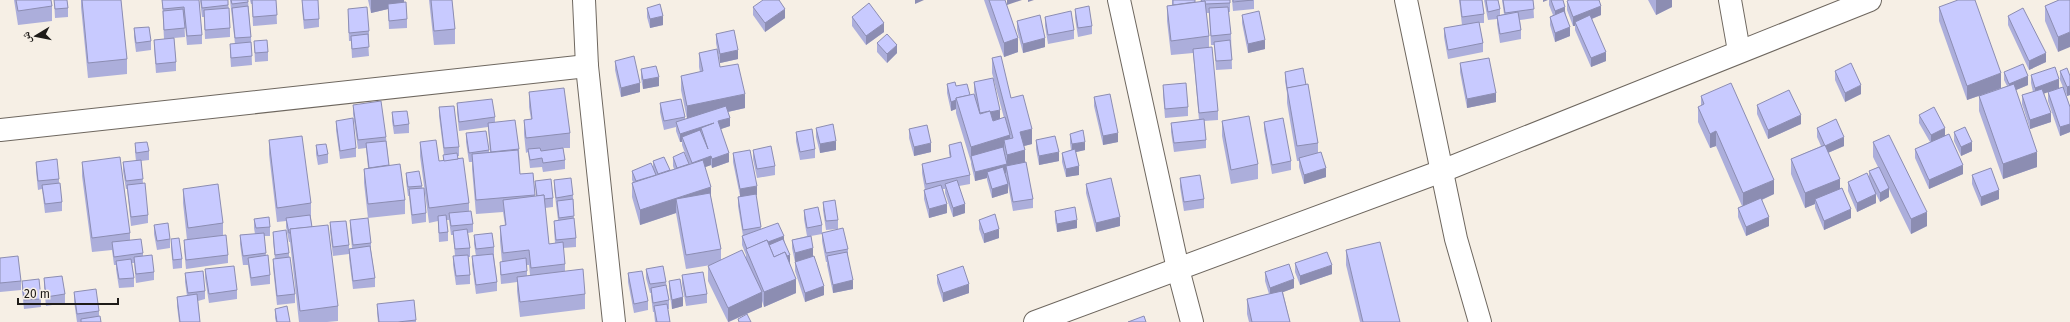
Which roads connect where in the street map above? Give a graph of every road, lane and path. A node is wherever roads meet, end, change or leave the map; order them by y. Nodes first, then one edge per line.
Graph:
1 (584, 0) edge
2 (1119, 0) edge
3 (1406, 0) edge
4 (1730, 0) edge
5 (1870, 0) edge
6 (1739, 51) junction
7 (587, 66) junction
8 (0, 130) edge
9 (1442, 171) junction
10 (1178, 269) junction
11 (614, 322) edge
12 (1035, 322) edge
13 (1192, 322) edge
14 (1480, 322) edge

1 - 7 street
2 - 10 street
3 - 9 street
4 - 6 street
5 - 6 street
6 - 9 street
7 - 8 street
7 - 11 street
9 - 10 street
9 - 14 street
10 - 12 street
10 - 13 street

